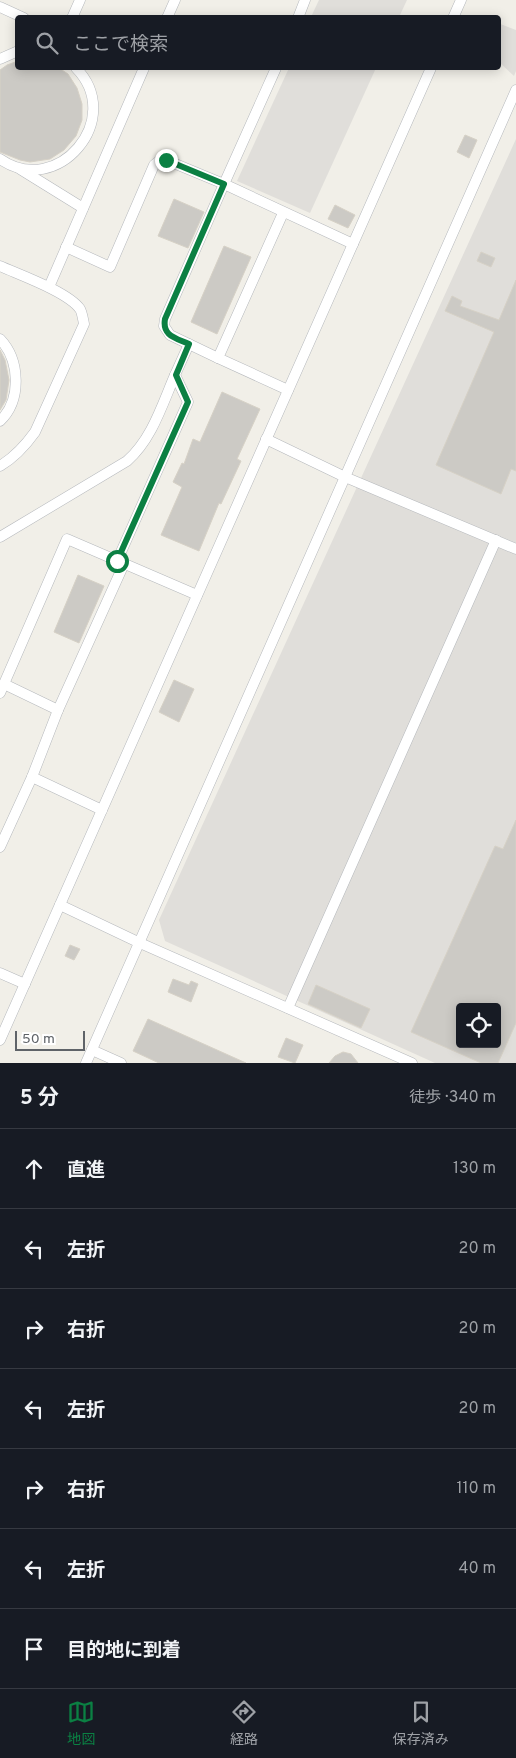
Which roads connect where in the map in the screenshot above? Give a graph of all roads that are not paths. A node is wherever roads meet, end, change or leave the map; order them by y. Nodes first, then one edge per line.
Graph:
1 (80, 0) edge
2 (175, 0) edge
3 (306, 0) edge
4 (461, 0) edge
5 (0, 7) edge
6 (17, 15) edge
7 (73, 15) edge
8 (168, 15) edge
9 (299, 15) edge
10 (454, 15) edge
11 (15, 52) edge
12 (0, 59) edge
13 (78, 70) edge
14 (140, 70) edge
15 (275, 70) edge
16 (430, 70) edge
17 (516, 90) edge
18 (0, 159) edge
19 (18, 167) junction
20 (224, 184) junction
21 (83, 208) junction
22 (283, 213) junction
23 (353, 244) junction
24 (66, 247) junction
25 (0, 266) edge
26 (49, 287) junction
27 (0, 339) edge
28 (189, 344) junction
29 (218, 358) junction
30 (176, 375) junction
31 (288, 390) junction
32 (0, 421) edge
33 (266, 439) junction
34 (0, 466) edge
35 (345, 477) junction
36 (0, 537) edge
37 (496, 540) junction
38 (516, 549) edge
39 (120, 562) junction
40 (197, 595) junction
41 (2, 689) edge
42 (58, 710) junction
43 (32, 777) junction
44 (102, 810) junction
45 (0, 847) edge
46 (60, 905) junction
47 (140, 943) junction
48 (0, 972) edge
49 (24, 984) junction
50 (288, 1008) junction
51 (0, 1040) edge
52 (92, 1050) junction
53 (86, 1063) edge
54 (121, 1063) edge
55 (412, 1063) edge

1 - 7 lane
2 - 8 lane
3 - 9 lane
4 - 10 lane
5 - 6 lane
11 - 12 lane
13 - 19 lane
14 - 21 lane
15 - 20 lane
16 - 23 lane
17 - 35 lane
18 - 19 lane
19 - 21 lane
20 - 22 lane
20 - 24 lane
20 - 28 lane
21 - 24 lane
22 - 23 lane
22 - 29 lane
23 - 31 lane
24 - 26 lane
25 - 26 lane
26 - 34 lane
27 - 32 lane
28 - 29 lane
28 - 30 lane
29 - 31 lane
30 - 36 lane
30 - 39 lane
31 - 33 lane
33 - 35 lane
33 - 40 lane
35 - 37 lane
35 - 47 lane
37 - 38 lane
37 - 50 lane
39 - 40 lane
39 - 41 lane
39 - 42 lane
40 - 44 lane
41 - 42 lane
42 - 43 lane
43 - 44 lane
43 - 45 lane
44 - 46 lane
46 - 47 lane
46 - 49 lane
47 - 50 lane
47 - 52 lane
48 - 49 lane
49 - 51 lane
50 - 55 lane
52 - 53 lane
52 - 54 lane

